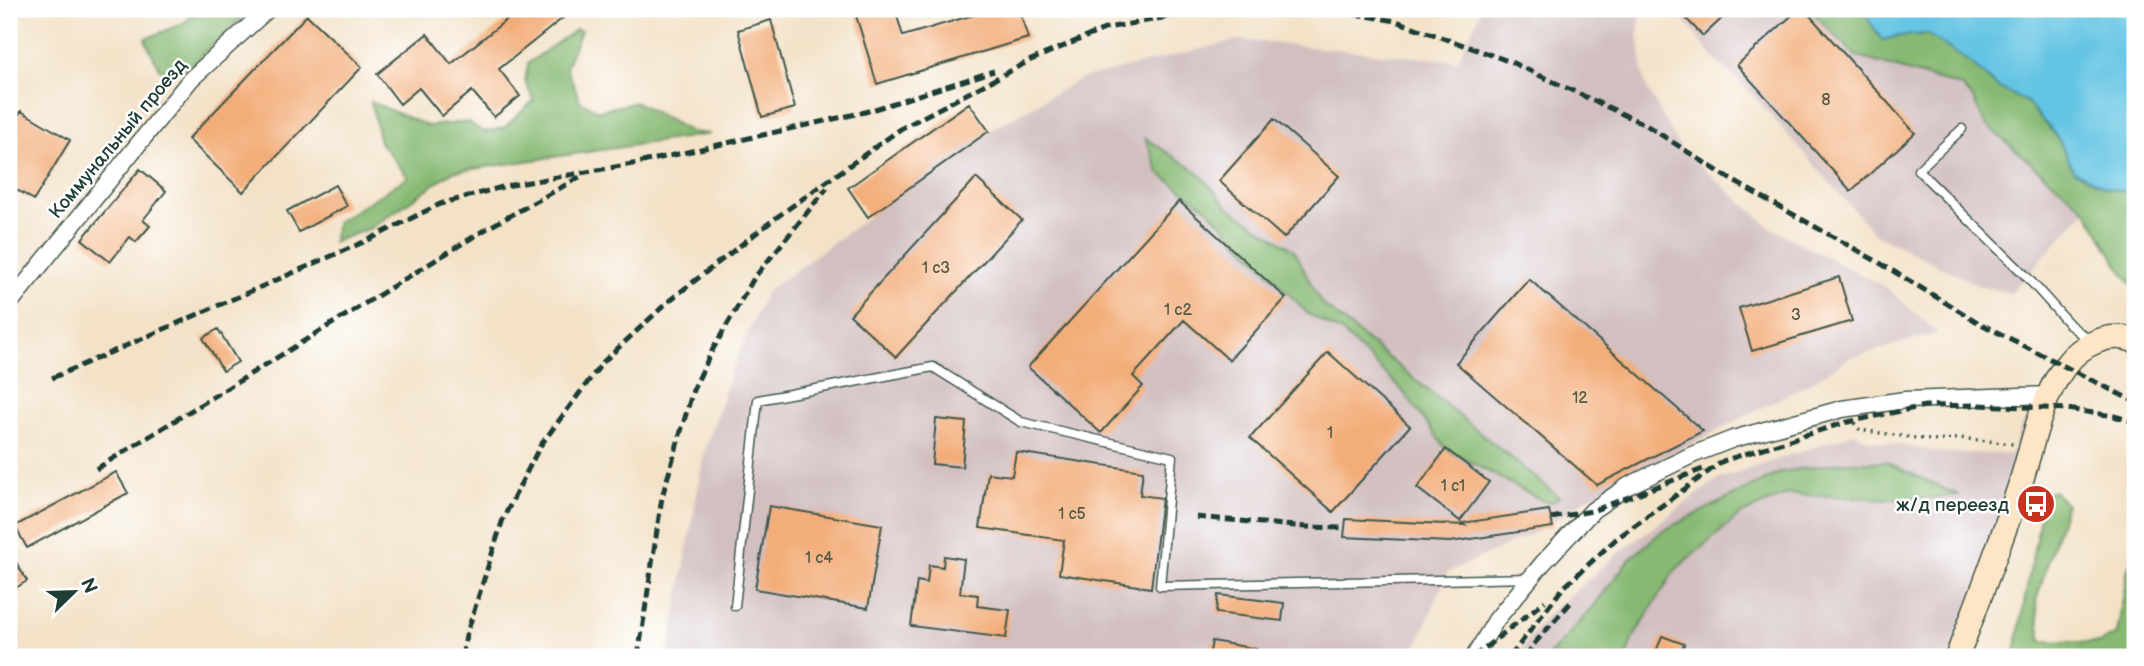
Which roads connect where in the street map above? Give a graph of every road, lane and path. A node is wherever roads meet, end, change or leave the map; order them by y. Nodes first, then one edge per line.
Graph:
1 (268, 9) edge
2 (1962, 129) dead end
3 (9, 304) edge
4 (2135, 341) edge
5 (2092, 343) junction
6 (2050, 395) junction
7 (1842, 409) junction
8 (2032, 448) junction
9 (1531, 578) junction
10 (735, 606) dead end
11 (1474, 657) edge
12 (1957, 657) edge

1 - 3 street, Коммунальный проезд
2 - 5 lane
4 - 5 street
5 - 6 street
6 - 7 street
6 - 8 street
7 - 8 path
7 - 9 street
8 - 12 street
9 - 10 lane
9 - 11 street

